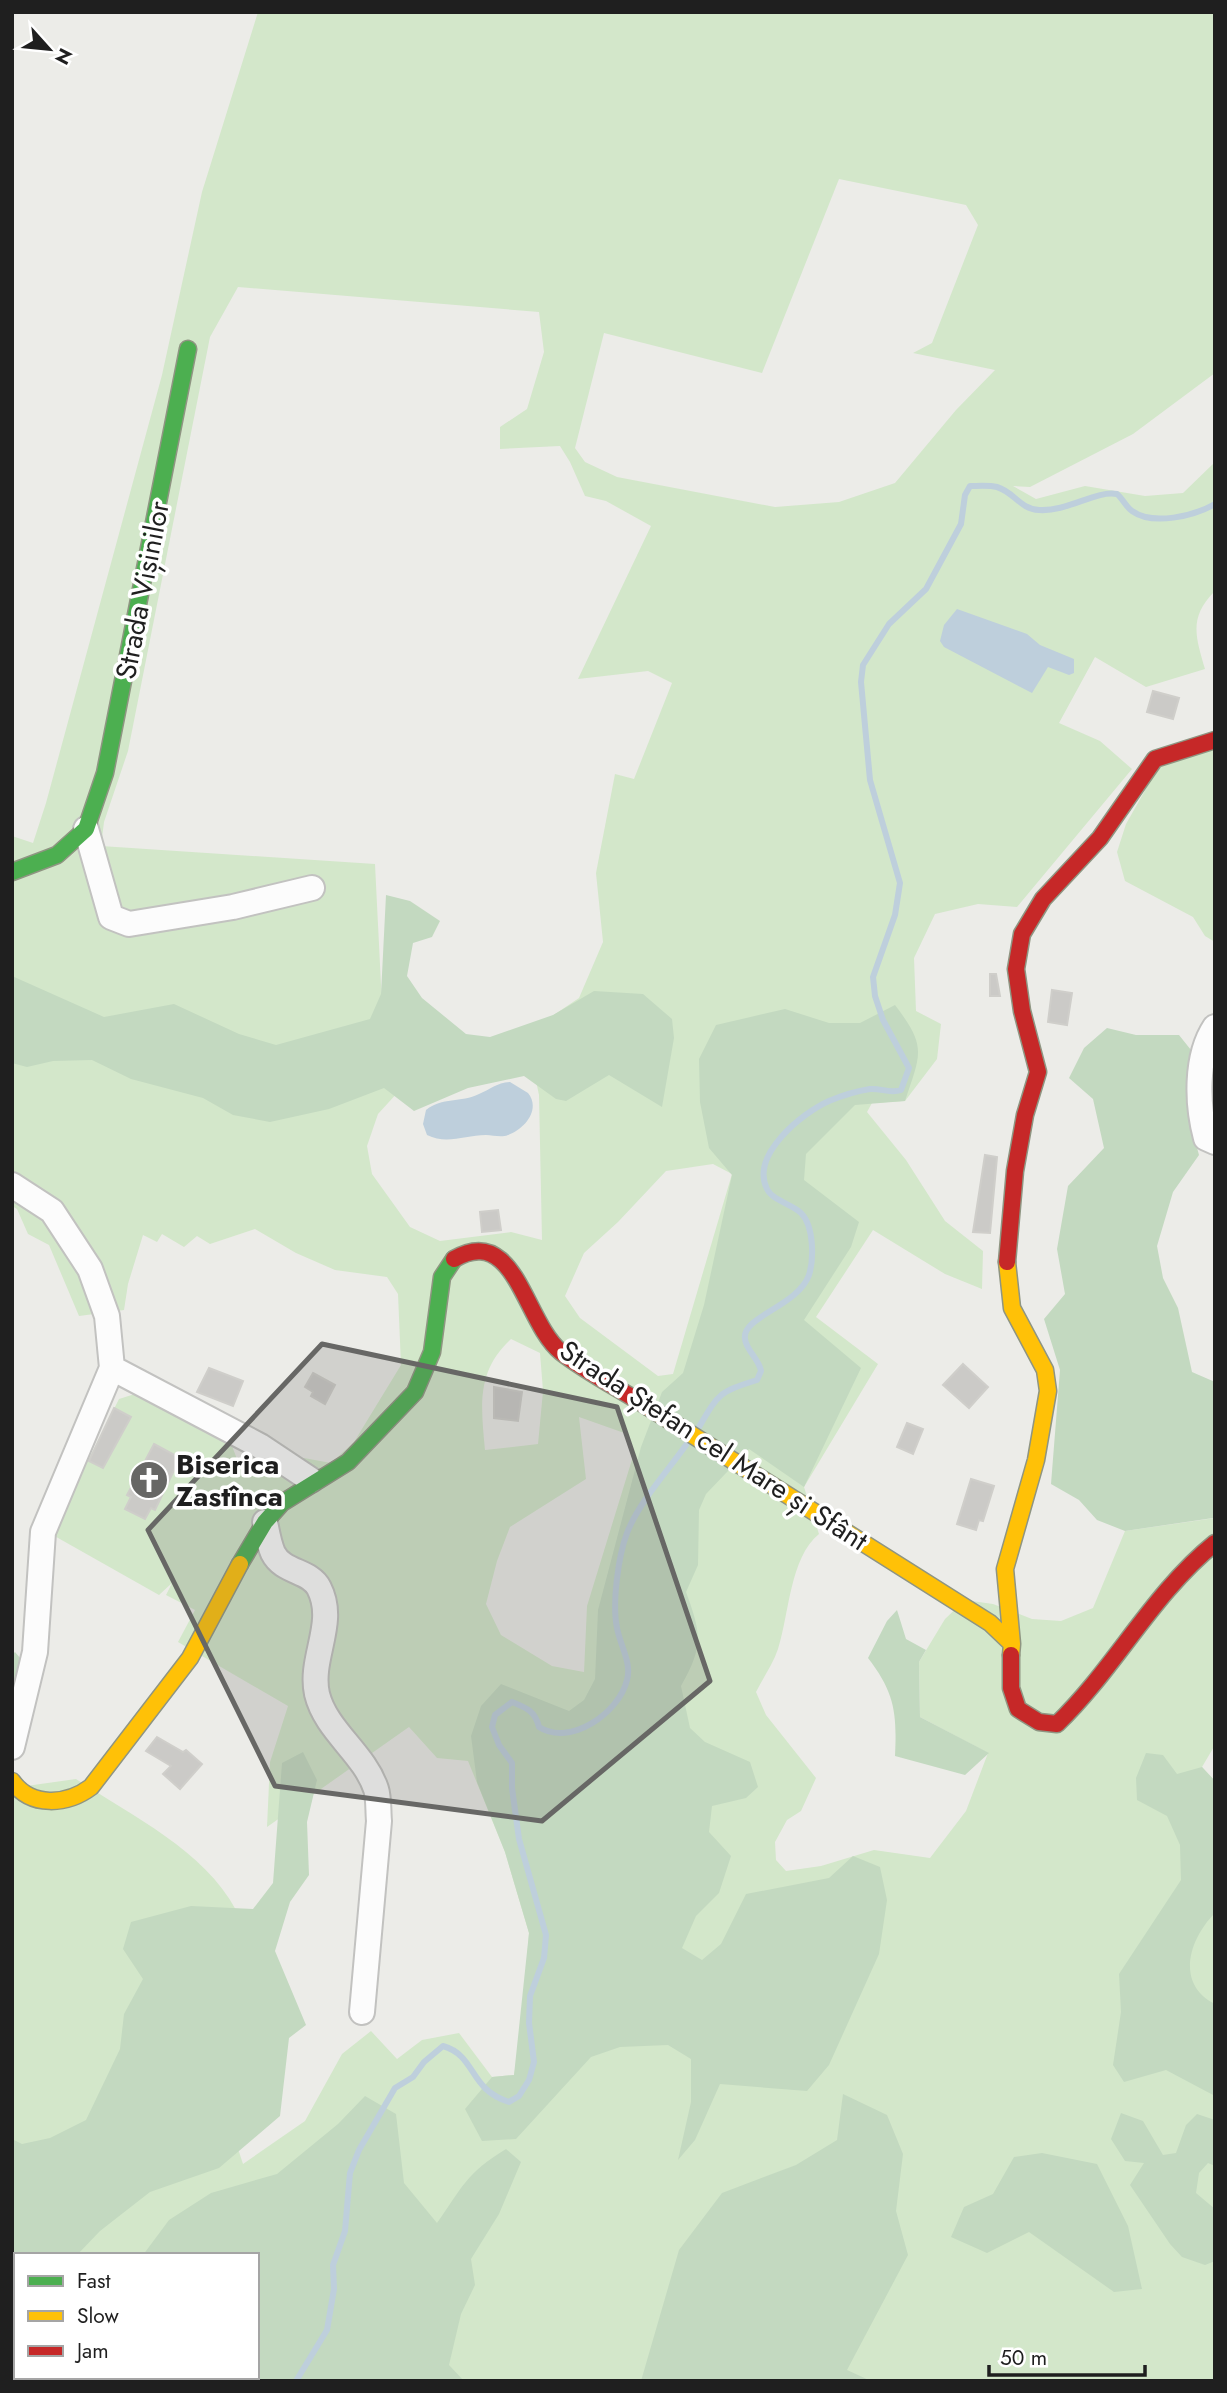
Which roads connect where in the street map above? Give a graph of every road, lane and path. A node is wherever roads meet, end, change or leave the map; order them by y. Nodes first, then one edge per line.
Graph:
1 (188, 349) dead end
2 (1215, 740) edge
3 (86, 829) junction
4 (12, 872) edge
5 (312, 888) dead end
6 (1215, 1027) edge
7 (1210, 1140) edge
8 (12, 1185) edge
9 (112, 1368) junction
10 (312, 1480) junction
11 (265, 1522) junction
12 (1215, 1543) edge
13 (1012, 1644) junction
14 (12, 1747) edge
15 (12, 1781) edge
16 (362, 2012) dead end

1 - 3 street, Strada Vișinilor
2 - 13 street
3 - 4 street, Strada Vișinilor
3 - 5 street
6 - 7 street
8 - 9 street
9 - 10 street
9 - 14 street
10 - 11 street, Strada Ștefan cel Mare și Sfânt
10 - 13 street, Strada Ștefan cel Mare și Sfânt
11 - 15 street, Strada Ștefan cel Mare și Sfânt
11 - 16 street
12 - 13 street

